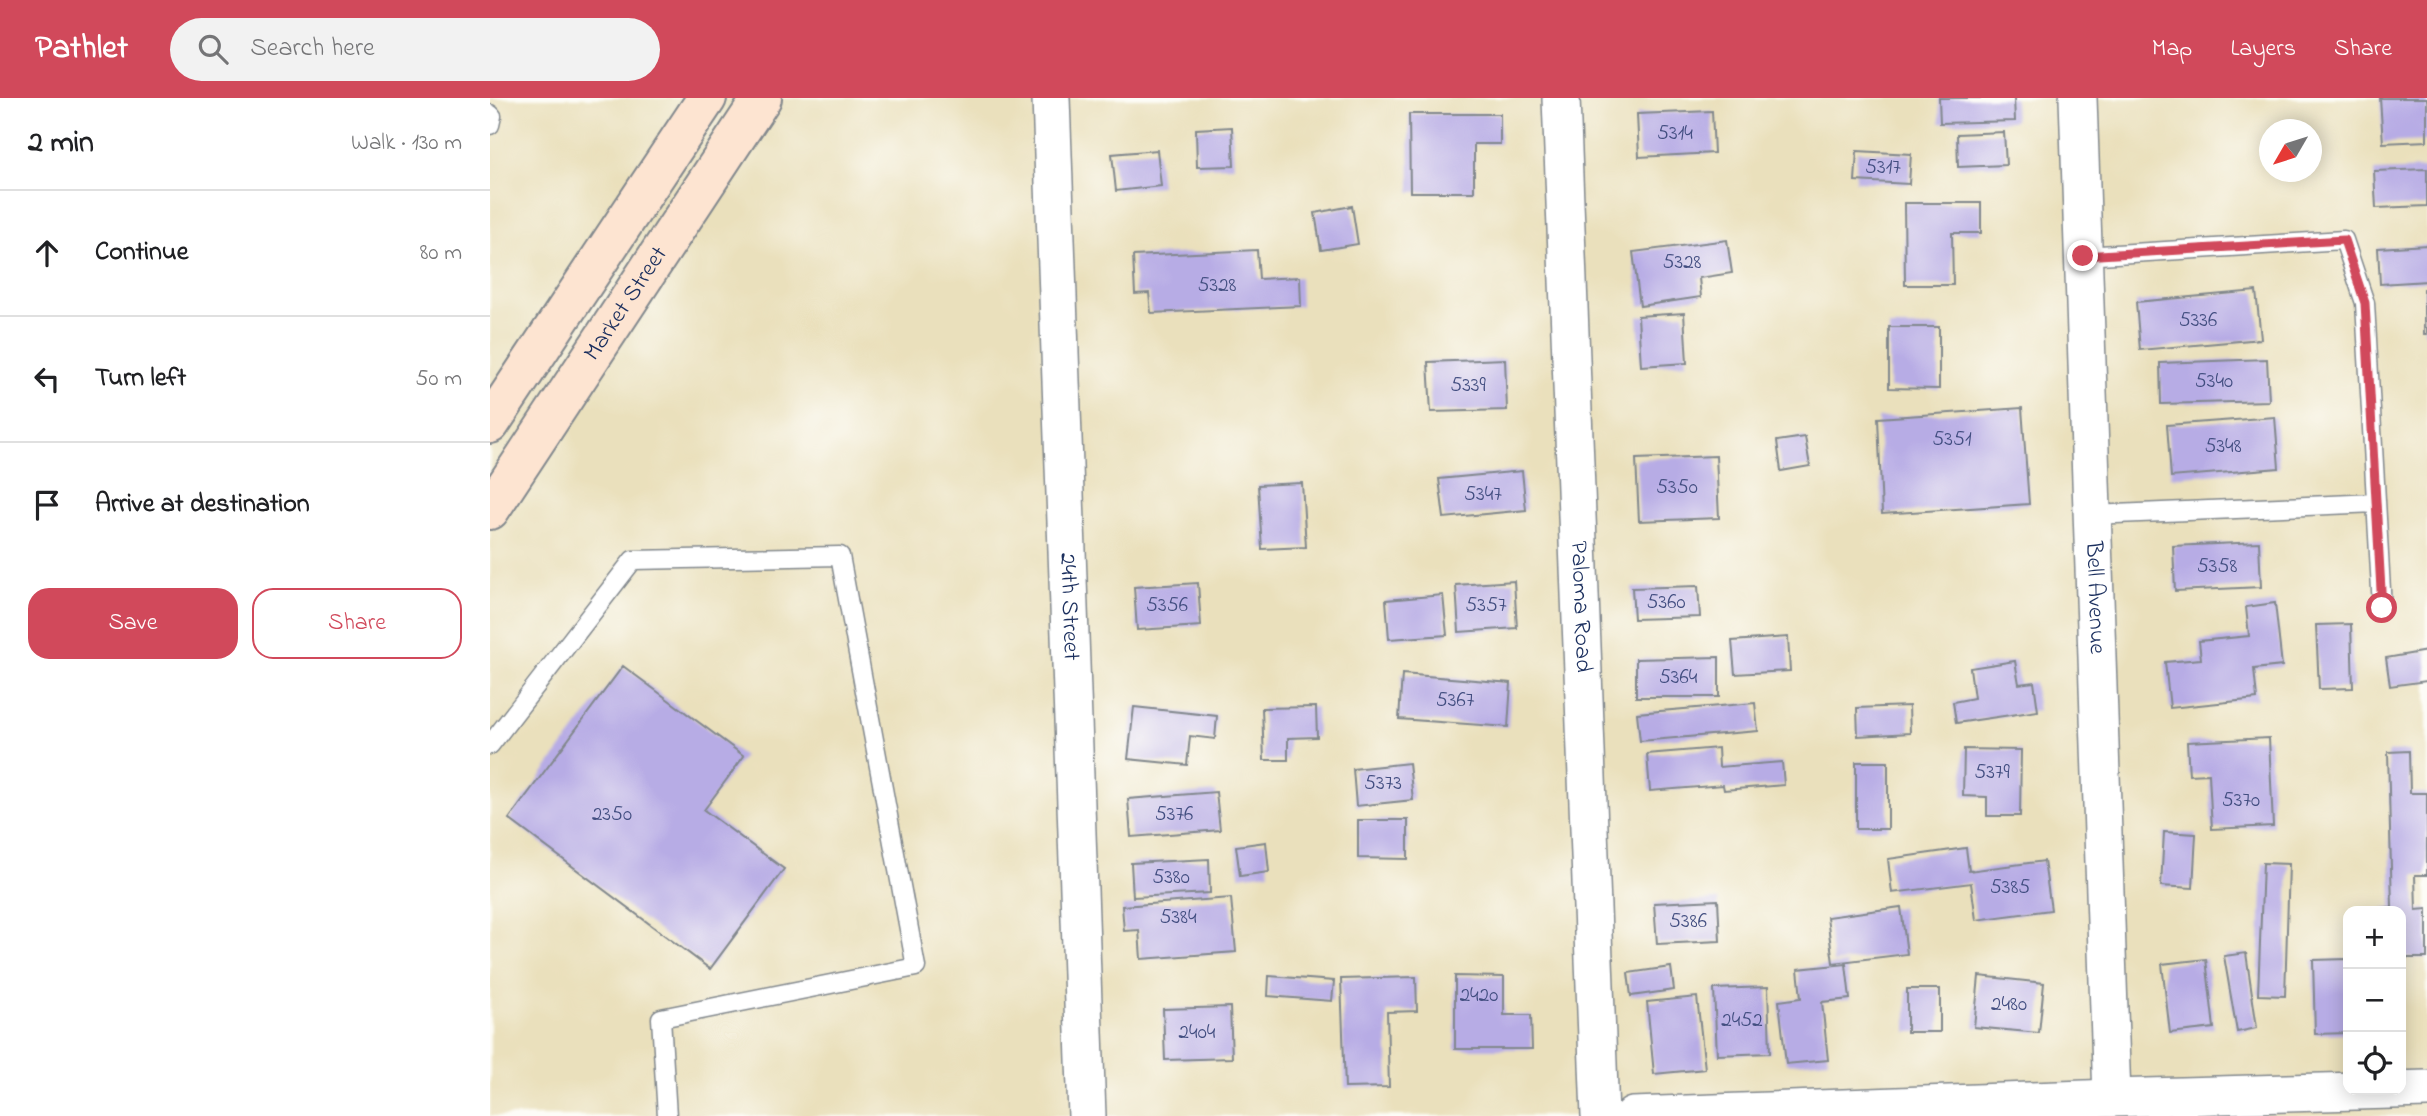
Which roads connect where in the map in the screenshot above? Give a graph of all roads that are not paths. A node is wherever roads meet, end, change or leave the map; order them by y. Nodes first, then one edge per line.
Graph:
1 (707, 98) edge
2 (762, 98) edge
3 (1051, 98) edge
4 (1561, 98) edge
5 (2078, 98) edge
6 (490, 114) edge
7 (490, 125) edge
8 (2083, 256) junction
9 (490, 424) edge
10 (2376, 503) junction
11 (490, 510) edge
12 (2092, 515) junction
13 (2382, 608) dead end
14 (490, 745) edge
15 (2427, 1090) edge
16 (2112, 1098) junction
17 (667, 1116) edge
18 (1087, 1116) edge
19 (1600, 1116) edge
20 (1633, 1116) edge

1 - 9 main road, Market Street
2 - 11 main road, Market Street
3 - 18 street, 24th Street
4 - 19 street, Paloma Road
5 - 8 street, Bell Avenue
6 - 7 lane
8 - 10 lane
8 - 12 street, Bell Avenue
10 - 12 lane
10 - 13 lane
12 - 16 street, Bell Avenue
14 - 17 lane
15 - 16 street
16 - 20 street

